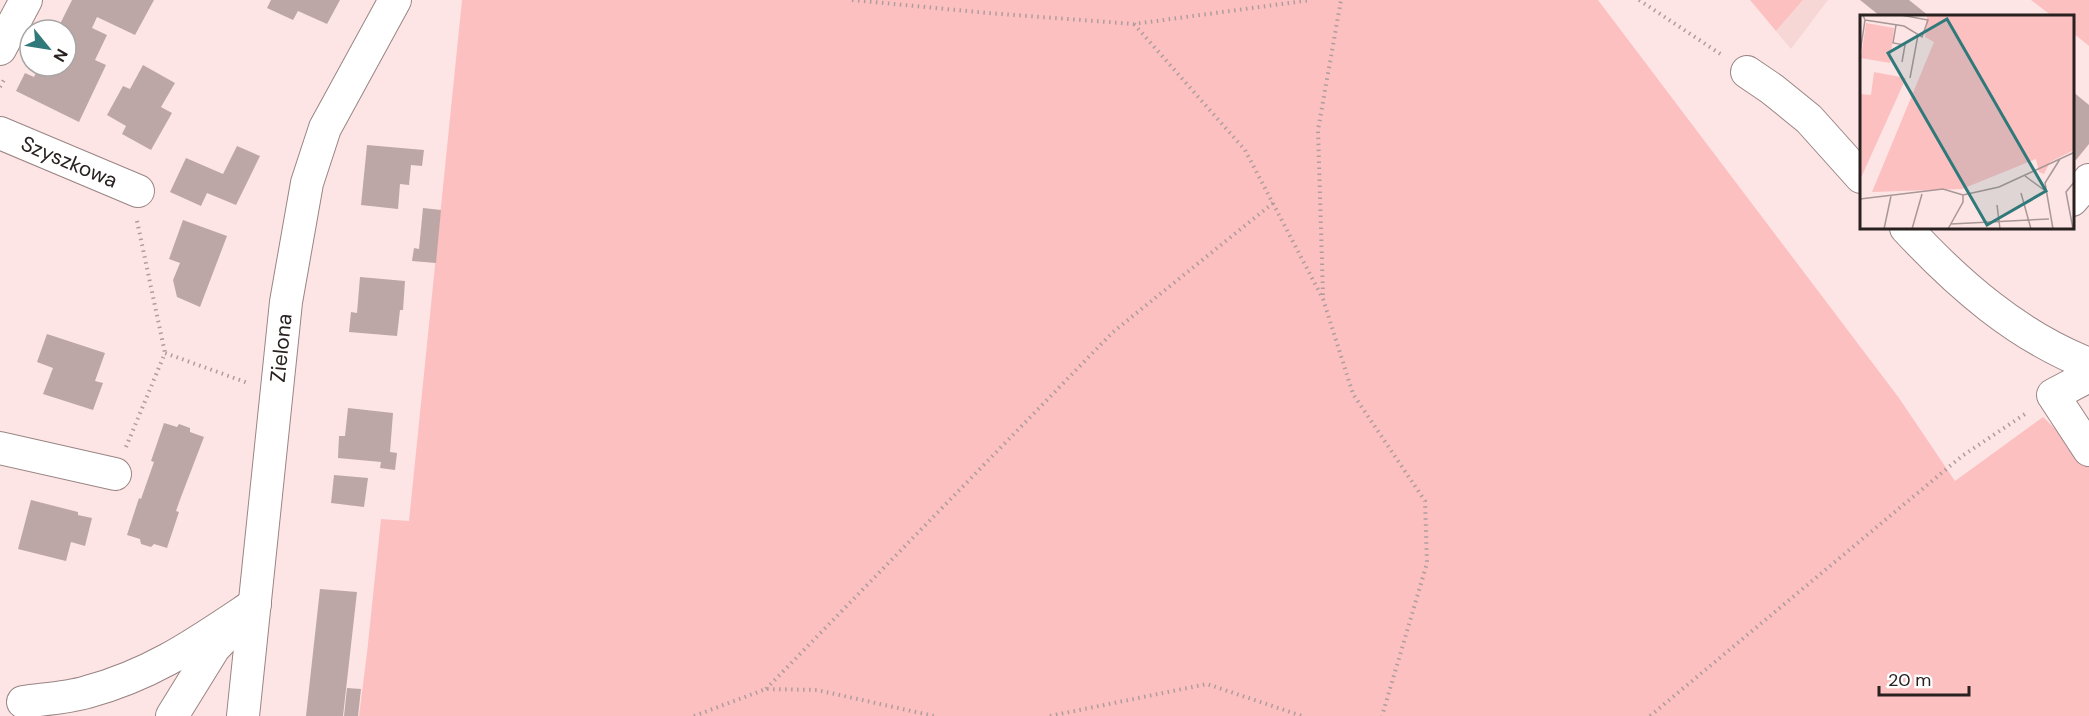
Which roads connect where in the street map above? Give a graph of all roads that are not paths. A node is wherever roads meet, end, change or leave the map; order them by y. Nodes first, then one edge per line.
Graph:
1 (26, 0) edge
2 (395, 0) edge
3 (0, 49) edge
4 (1747, 72) road end
5 (0, 133) edge
6 (1860, 176) edge
7 (2089, 180) edge
8 (134, 190) road end
9 (2074, 199) edge
10 (1908, 230) edge
11 (2089, 364) edge
12 (2089, 376) edge
13 (0, 448) edge
14 (2089, 450) edge
15 (115, 474) road end
16 (255, 604) junction
17 (22, 704) edge
18 (172, 716) edge
19 (243, 716) edge

1 - 3 street
2 - 16 street, Zielona
4 - 6 street
5 - 8 street, Szyszkowa
7 - 9 street
10 - 11 street
12 - 14 street
13 - 15 street
16 - 17 street
16 - 18 street
16 - 19 street, Zielona

